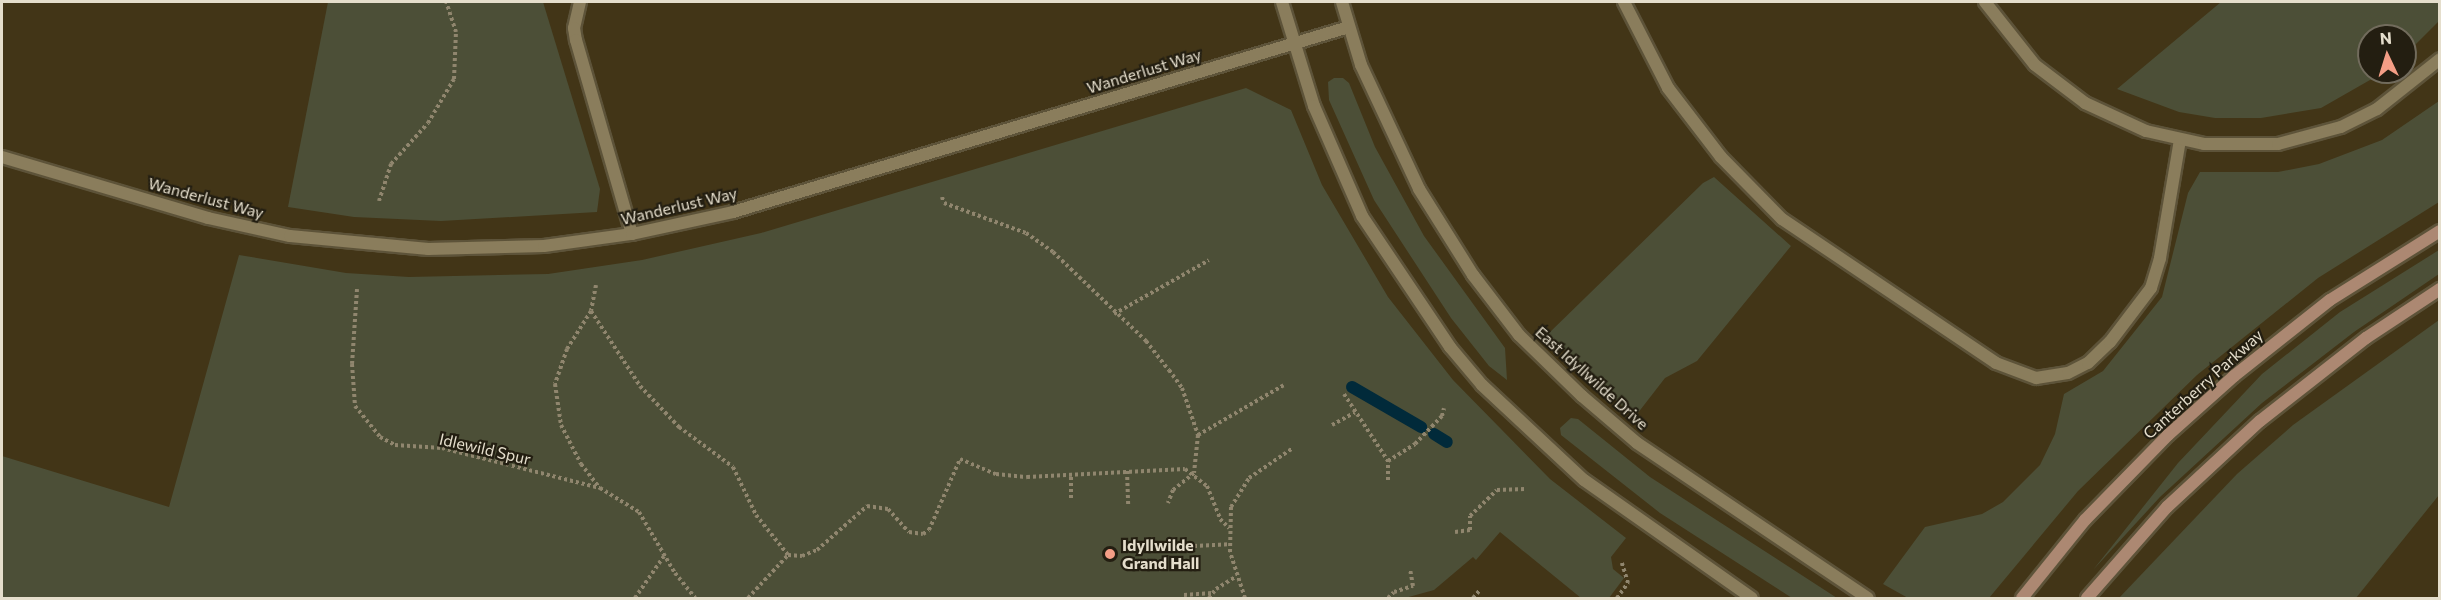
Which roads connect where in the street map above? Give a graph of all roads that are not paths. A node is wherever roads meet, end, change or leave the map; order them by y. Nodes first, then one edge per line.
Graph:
1 (580, 2) edge
2 (1282, 2) edge
3 (1341, 2) edge
4 (1624, 2) edge
5 (1985, 2) edge
6 (1349, 27) junction
7 (1293, 45) junction
8 (2439, 60) edge
9 (2180, 140) junction
10 (2, 157) edge
11 (2439, 231) edge
12 (632, 234) junction
13 (2439, 290) edge
14 (1752, 598) edge
15 (1868, 598) edge
16 (2022, 598) edge
17 (2087, 598) edge

1 - 12 street
2 - 7 street
3 - 6 street, East Idyllwilde Drive
4 - 9 street
5 - 9 street
6 - 7 street, Wanderlust Way
6 - 15 street, East Idyllwilde Drive
7 - 12 street, Wanderlust Way
7 - 14 street
8 - 9 street
10 - 12 street, Wanderlust Way
11 - 16 street, Canterberry Parkway
13 - 17 street

